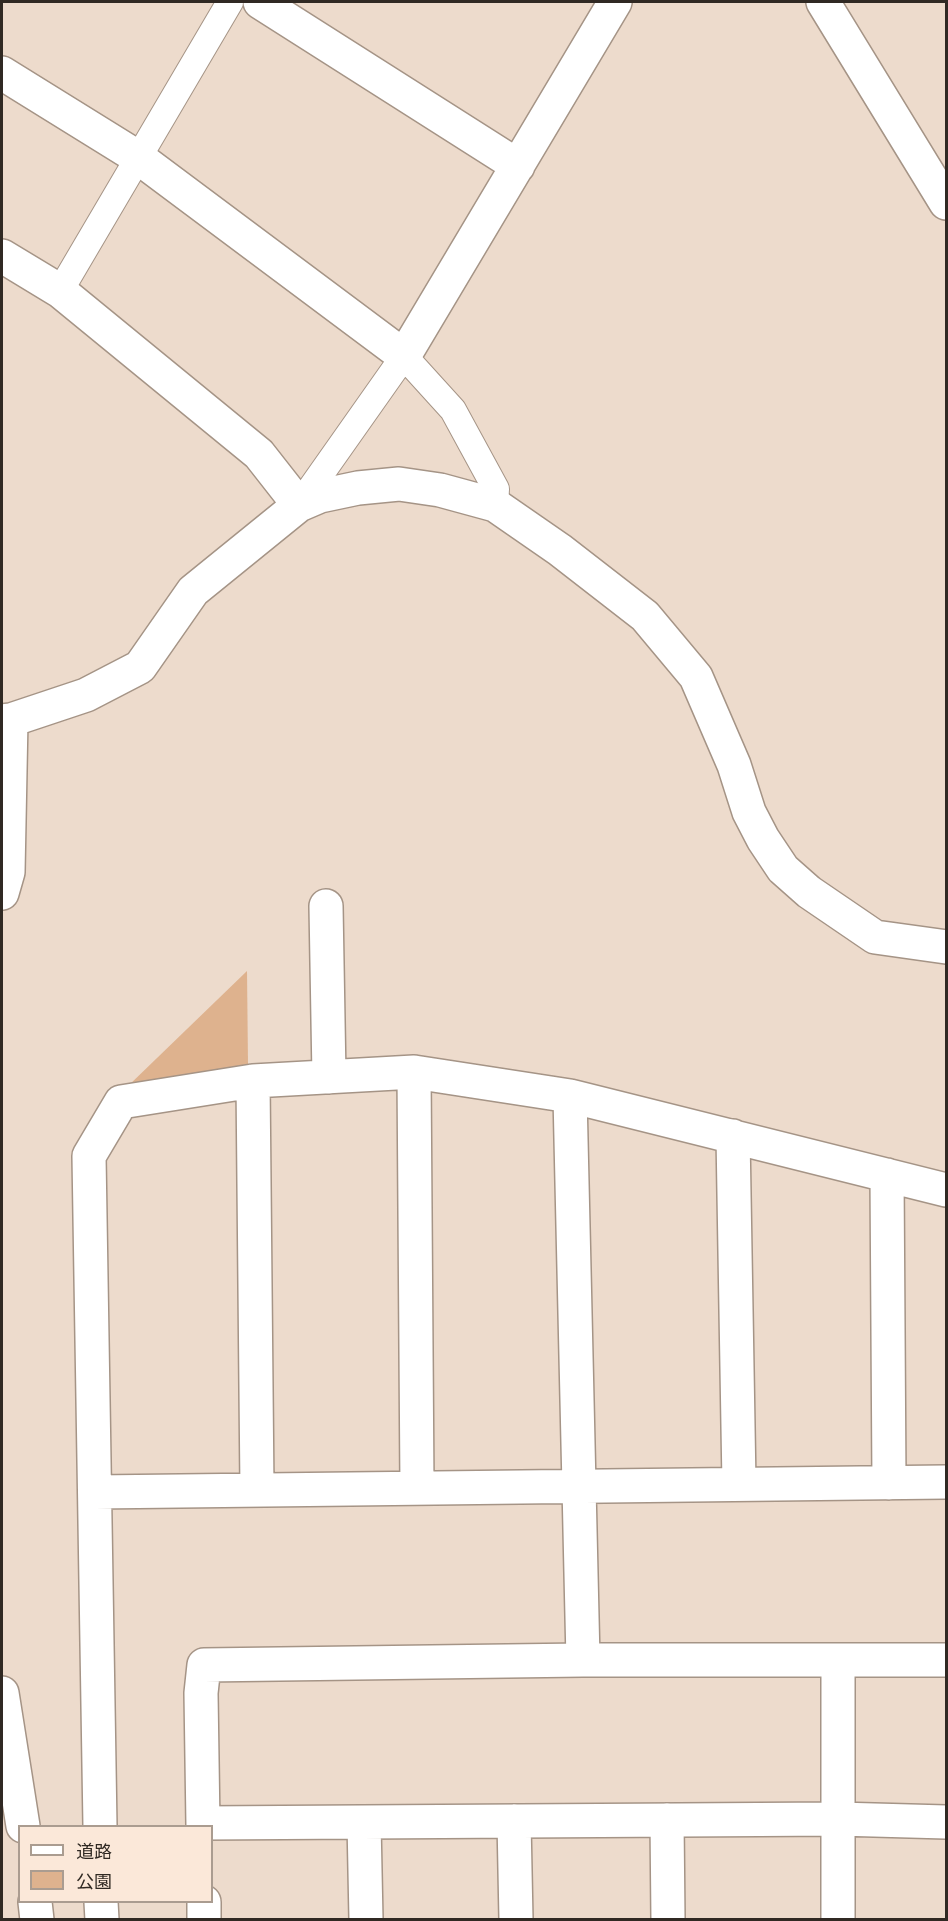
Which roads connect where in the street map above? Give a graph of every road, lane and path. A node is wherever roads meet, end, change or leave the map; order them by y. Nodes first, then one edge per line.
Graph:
1 (230, 2) edge
2 (260, 2) edge
3 (615, 2) edge
4 (823, 2) edge
5 (2, 73) edge
6 (139, 158) junction
7 (518, 166) junction
8 (946, 203) edge
9 (2, 256) edge
10 (60, 291) junction
11 (404, 356) junction
12 (298, 505) junction
13 (495, 505) junction
14 (6, 720) edge
15 (2, 893) edge
16 (326, 906) dead end
17 (946, 947) edge
18 (414, 1072) junction
19 (329, 1077) junction
20 (253, 1081) junction
21 (570, 1096) junction
22 (733, 1136) junction
23 (887, 1175) junction
24 (946, 1190) edge
25 (889, 1482) junction
26 (946, 1482) edge
27 (740, 1484) junction
28 (579, 1486) junction
29 (417, 1488) junction
30 (257, 1490) junction
31 (95, 1492) junction
32 (583, 1660) junction
33 (946, 1660) edge
34 (838, 1662) junction
35 (2, 1693) edge
36 (838, 1819) junction
37 (667, 1820) junction
38 (514, 1821) junction
39 (364, 1822) junction
40 (946, 1822) edge
41 (23, 1825) edge
42 (100, 1825) edge
43 (203, 1825) edge
44 (35, 1903) edge
45 (101, 1903) edge
46 (204, 1903) edge
47 (38, 1920) edge
48 (102, 1920) edge
49 (204, 1920) edge
50 (366, 1920) edge
51 (516, 1920) edge
52 (668, 1920) edge
53 (838, 1920) edge

1 - 6 street
2 - 7 street
3 - 7 street
4 - 8 street
5 - 6 street
6 - 10 street
6 - 11 street
7 - 11 street
9 - 10 street
10 - 12 street
11 - 12 street
11 - 13 street
12 - 13 street
12 - 14 street
13 - 17 street
14 - 15 street
16 - 19 street
18 - 19 street
18 - 21 street
18 - 29 street
19 - 20 street
20 - 30 street
20 - 31 street
21 - 22 street
21 - 28 street
22 - 23 street
22 - 27 street
23 - 24 street
23 - 25 street
25 - 26 street
25 - 27 street
27 - 28 street
28 - 29 street
28 - 32 street
29 - 30 street
30 - 31 street
31 - 42 street
32 - 34 street
32 - 43 street
33 - 34 street
34 - 36 street
35 - 41 street
36 - 37 street
36 - 40 street
36 - 53 street
37 - 38 street
37 - 52 street
38 - 39 street
38 - 51 street
39 - 43 street
39 - 50 street
44 - 47 street
45 - 48 street
46 - 49 street

